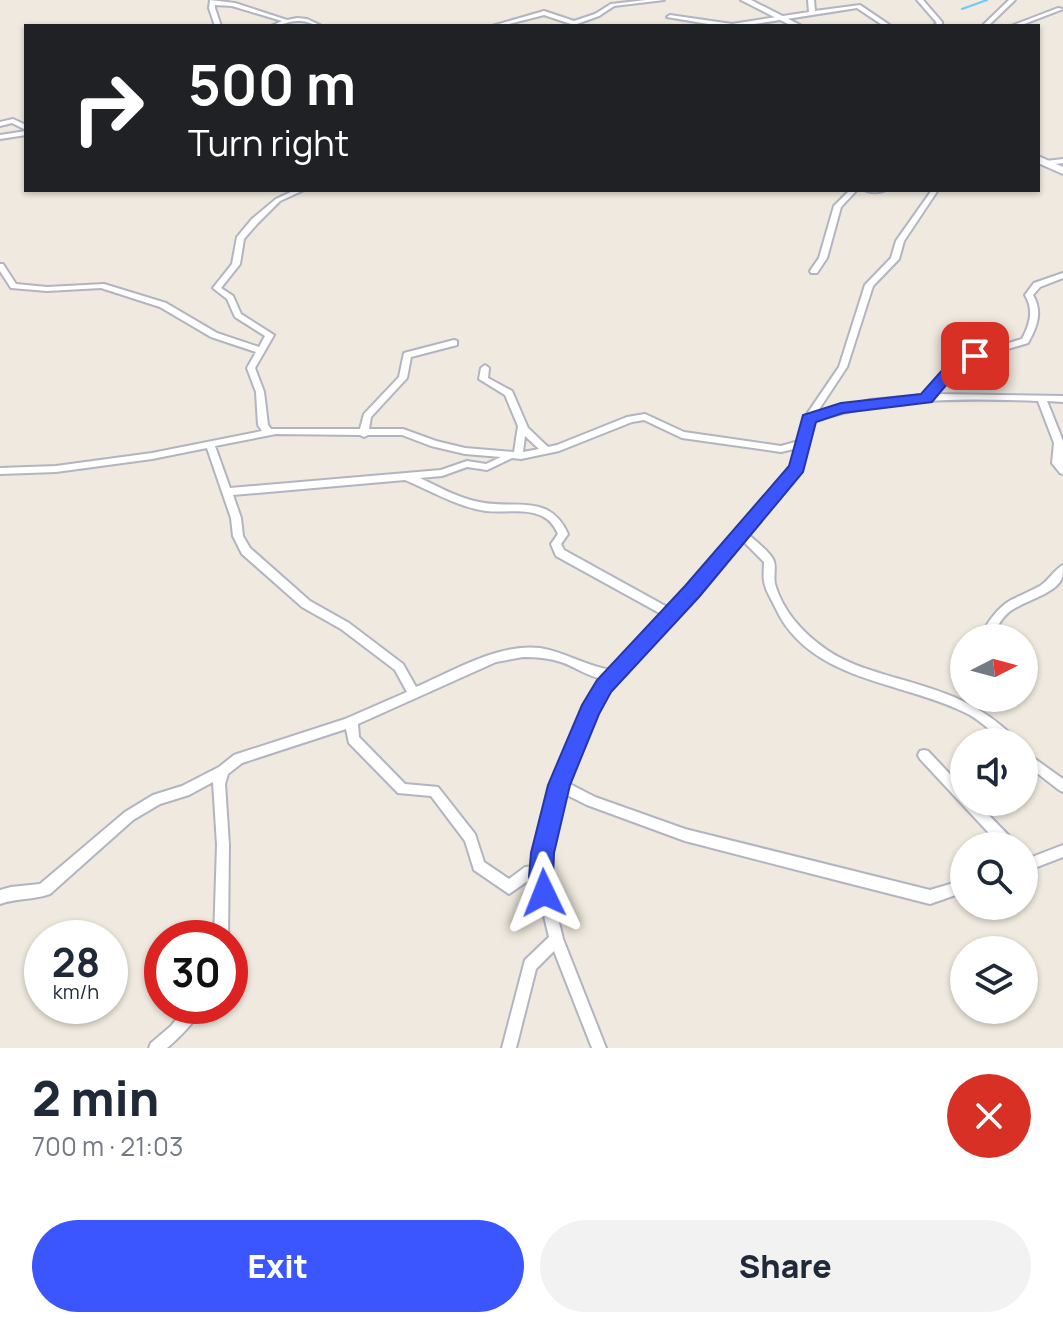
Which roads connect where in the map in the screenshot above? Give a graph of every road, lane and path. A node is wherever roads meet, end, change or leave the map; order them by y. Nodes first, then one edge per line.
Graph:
1 (603, 0) edge
2 (661, 0) edge
3 (745, 0) edge
4 (811, 0) edge
5 (920, 0) edge
6 (1012, 0) edge
7 (214, 1) edge
8 (614, 5) junction
9 (1060, 9) dead end
10 (812, 12) junction
11 (670, 17) dead end
12 (784, 18) junction
13 (285, 20) junction
14 (217, 24) edge
15 (278, 24) edge
16 (315, 24) edge
17 (503, 24) edge
18 (717, 24) edge
19 (744, 24) edge
20 (794, 24) edge
21 (885, 24) edge
22 (939, 24) edge
23 (987, 24) edge
24 (1019, 24) edge
25 (0, 124) edge
26 (24, 129) edge
27 (24, 132) edge
28 (3, 139) edge
29 (1042, 161) edge
30 (1063, 161) edge
31 (1063, 171) edge
32 (296, 192) edge
33 (852, 192) edge
34 (934, 192) edge
35 (0, 266) edge
36 (814, 271) dead end
37 (1063, 275) edge
38 (454, 343) dead end
39 (260, 350) junction
40 (485, 368) dead end
41 (926, 398) junction
42 (1041, 398) junction
43 (1063, 399) edge
44 (809, 419) junction
45 (522, 426) junction
46 (268, 432) junction
47 (364, 434) junction
48 (804, 443) junction
49 (210, 444) junction
50 (547, 451) junction
51 (516, 456) junction
52 (0, 471) edge
53 (1063, 471) edge
54 (406, 476) junction
55 (226, 492) junction
56 (742, 534) junction
57 (1063, 569) edge
58 (670, 614) junction
59 (992, 624) edge
60 (614, 675) junction
61 (414, 694) junction
62 (950, 698) edge
63 (979, 712) edge
64 (352, 721) junction
65 (996, 728) edge
66 (924, 755) dead end
67 (1038, 767) edge
68 (223, 771) junction
69 (950, 783) edge
70 (559, 785) junction
71 (1063, 786) edge
72 (981, 816) edge
73 (997, 832) edge
74 (1063, 851) edge
75 (1038, 860) edge
76 (541, 872) junction
77 (950, 891) edge
78 (0, 897) edge
79 (221, 920) edge
80 (556, 939) junction
81 (182, 1024) edge
82 (156, 1048) edge
83 (509, 1048) edge
84 (599, 1048) edge

1 - 8 street
2 - 8 street
3 - 12 main road
4 - 10 street
5 - 22 street
6 - 23 street
7 - 13 street
7 - 14 street
8 - 17 street
9 - 24 street
10 - 12 street
10 - 21 street
11 - 18 street
12 - 19 street
12 - 20 main road
13 - 15 street
13 - 16 street
25 - 26 street
27 - 28 street
29 - 30 street
29 - 31 main road
32 - 39 street
33 - 36 street
34 - 44 street
35 - 39 street
37 - 41 street
38 - 47 street
39 - 46 street
40 - 45 street
41 - 42 street
41 - 44 street
42 - 43 street
42 - 53 street
44 - 48 street
45 - 50 street
45 - 51 street
46 - 47 street
46 - 49 street
47 - 51 street
48 - 50 street
48 - 56 street
49 - 52 street
49 - 55 street
50 - 51 street
51 - 54 street
54 - 55 street
54 - 58 street
55 - 61 street
56 - 58 street
56 - 62 street
57 - 59 street
58 - 60 street
60 - 61 street
60 - 70 street
61 - 64 street
63 - 65 street
64 - 68 street
64 - 76 street
66 - 69 street
67 - 71 street
68 - 78 street
68 - 79 street
70 - 76 street
70 - 77 street
72 - 73 street
74 - 75 street
76 - 80 street
80 - 83 street
80 - 84 street
81 - 82 street

